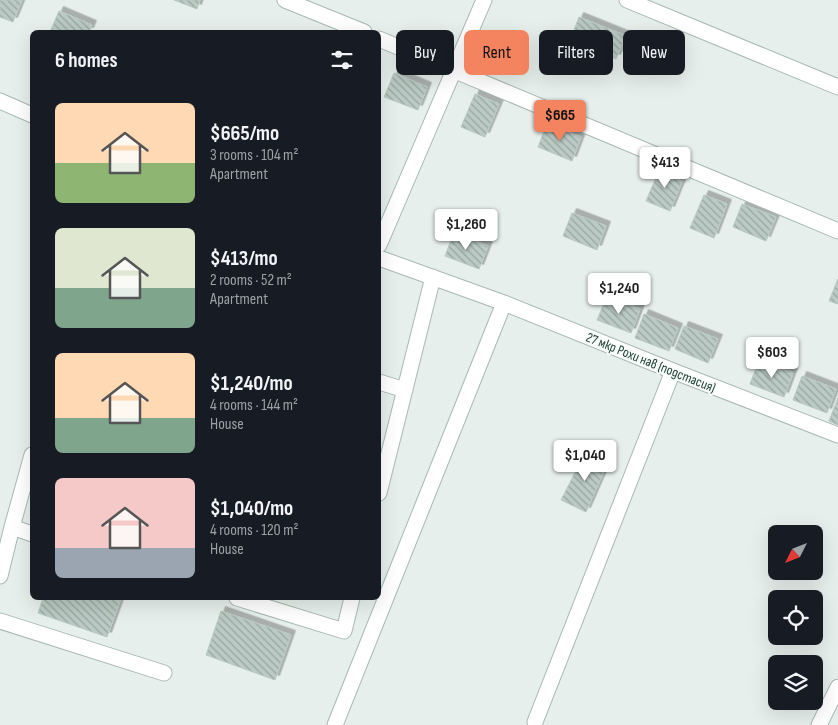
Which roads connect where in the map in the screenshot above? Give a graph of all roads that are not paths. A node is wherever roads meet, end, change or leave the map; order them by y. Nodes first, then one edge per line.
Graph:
1 (285, 0) edge
2 (484, 0) edge
3 (627, 0) edge
4 (359, 30) edge
5 (381, 39) edge
6 (455, 70) junction
7 (838, 87) edge
8 (0, 101) edge
9 (30, 114) edge
10 (838, 232) edge
11 (381, 241) edge
12 (381, 259) edge
13 (433, 277) junction
14 (504, 303) junction
15 (673, 371) junction
16 (381, 383) edge
17 (405, 390) junction
18 (838, 435) edge
19 (383, 461) edge
20 (30, 468) edge
21 (381, 477) edge
22 (12, 527) junction
23 (30, 533) edge
24 (0, 576) edge
25 (244, 600) edge
26 (352, 600) edge
27 (0, 621) edge
28 (164, 674) dead end
29 (838, 687) edge
30 (535, 722) dead end
31 (335, 725) edge
32 (819, 725) edge

1 - 4 street
2 - 6 street
3 - 7 street
5 - 6 street
6 - 10 street
6 - 11 street
8 - 9 street
12 - 13 street, 27 мкр Рохи нав (подстасия)
13 - 14 street, 27 мкр Рохи нав (подстасия)
13 - 17 street
14 - 15 street, 27 мкр Рохи нав (подстасия)
14 - 31 street
15 - 18 street, 27 мкр Рохи нав (подстасия)
15 - 30 street
16 - 17 street
17 - 19 street
19 - 21 street
20 - 22 street
22 - 23 street
22 - 24 street
25 - 26 street
27 - 28 street
29 - 32 street

